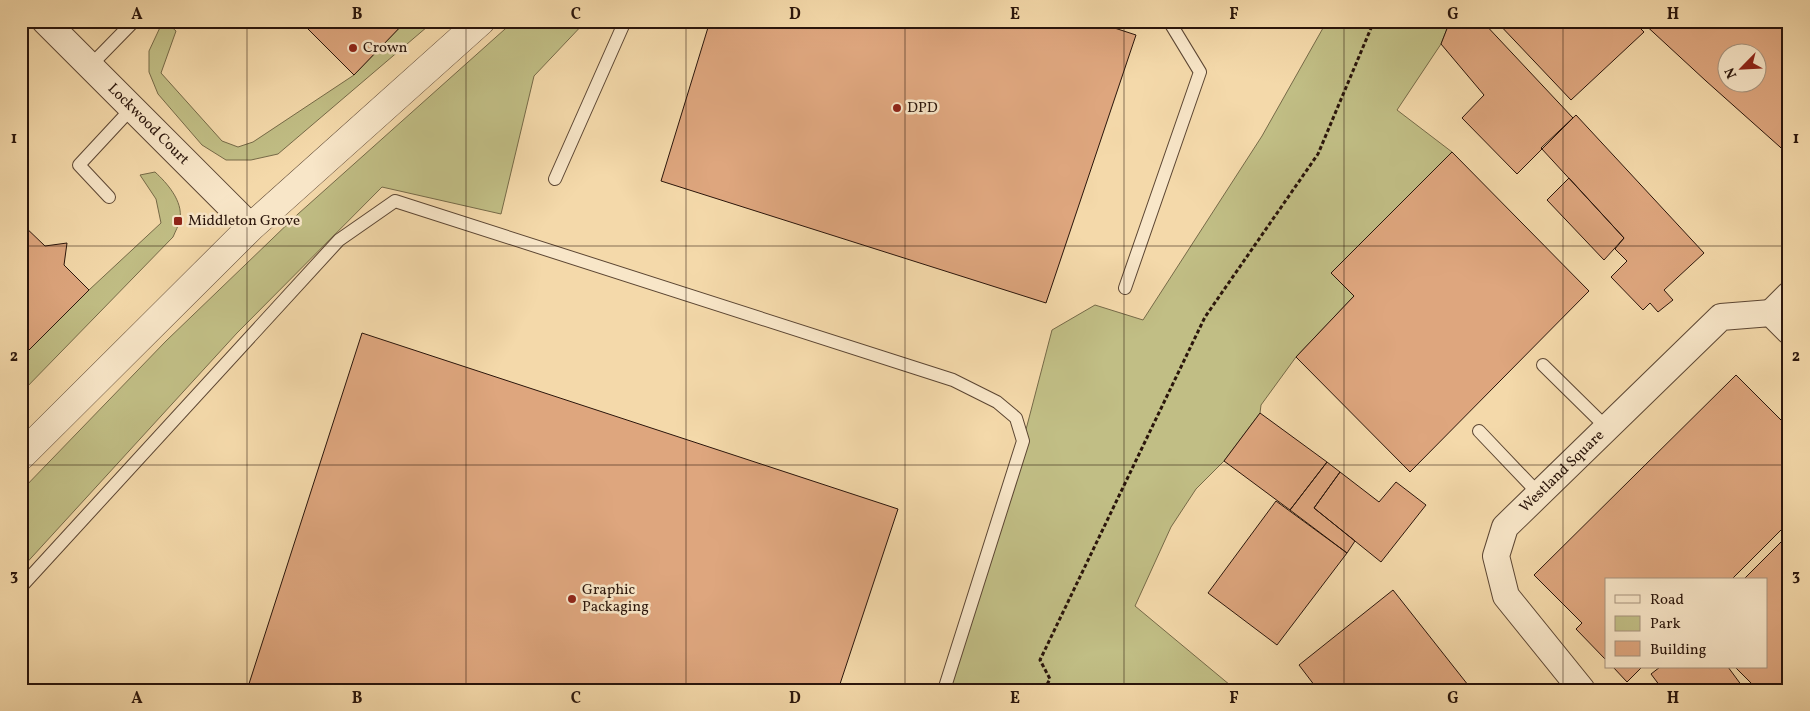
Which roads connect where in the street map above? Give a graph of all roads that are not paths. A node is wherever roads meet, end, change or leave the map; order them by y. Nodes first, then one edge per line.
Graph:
1 (45, 21) edge
2 (134, 21) edge
3 (481, 21) edge
4 (625, 21) edge
5 (1169, 21) edge
6 (90, 66) junction
7 (131, 109) junction
8 (555, 179) dead end
9 (109, 197) dead end
10 (250, 227) junction
11 (1125, 288) dead end
12 (1783, 313) edge
13 (1543, 365) dead end
14 (1607, 428) junction
15 (1478, 431) dead end
16 (21, 456) edge
17 (1540, 494) junction
18 (21, 587) edge
19 (944, 690) edge
20 (1582, 690) edge

1 - 6 street, Lockwood Court
2 - 6 lane
3 - 10 street
4 - 8 lane
5 - 11 lane
6 - 7 street, Lockwood Court
7 - 9 lane
7 - 10 street, Lockwood Court
10 - 16 street
12 - 14 street, Westland Square
13 - 14 lane
14 - 17 street, Westland Square
15 - 17 lane
17 - 20 street, Westland Square
18 - 19 lane

